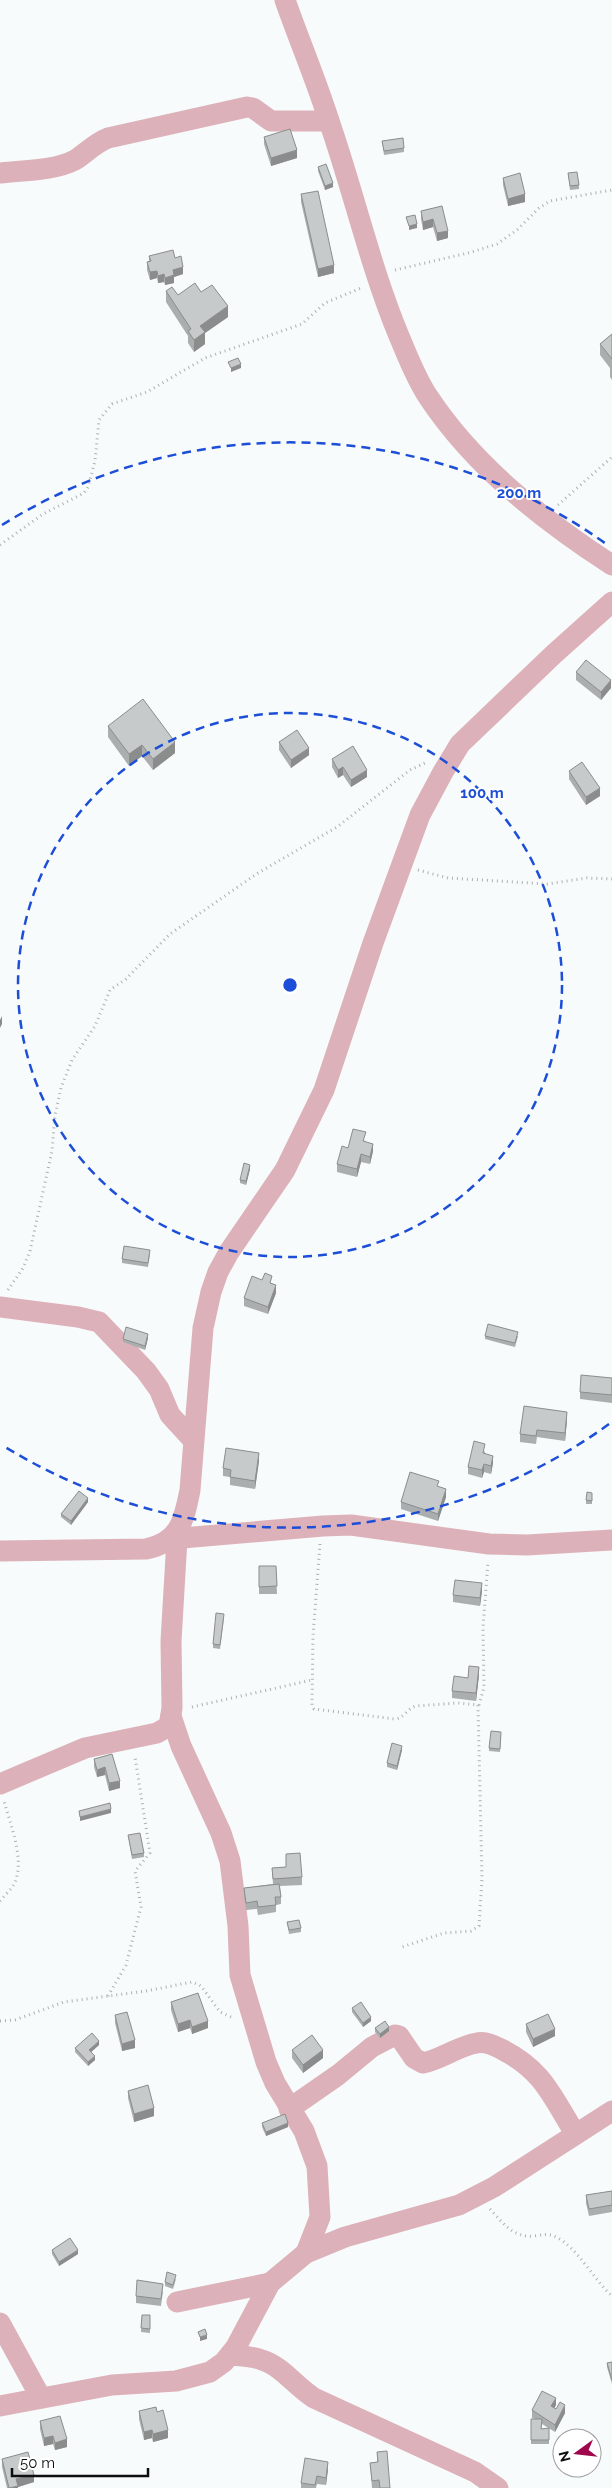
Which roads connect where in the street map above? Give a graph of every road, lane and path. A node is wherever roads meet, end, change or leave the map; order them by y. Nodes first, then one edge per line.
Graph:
1 (285, 0) edge
2 (329, 121) junction
3 (0, 173) edge
4 (612, 190) edge
5 (376, 278) junction
6 (612, 457) edge
7 (544, 517) junction
8 (0, 546) edge
9 (612, 565) edge
10 (612, 602) edge
11 (460, 744) junction
12 (401, 864) junction
13 (612, 879) edge
14 (3, 1300) edge
15 (192, 1440) junction
16 (323, 1526) junction
17 (173, 1539) junction
18 (612, 1540) edge
19 (489, 1544) junction
20 (0, 1551) edge
21 (312, 1680) junction
22 (478, 1705) junction
23 (171, 1716) junction
24 (132, 1737) junction
25 (0, 1784) edge
26 (0, 1900) edge
27 (402, 1946) dead end
28 (108, 1996) junction
29 (0, 2021) edge
30 (253, 2021) junction
31 (289, 2109) junction
32 (612, 2111) edge
33 (574, 2133) junction
34 (478, 2196) junction
35 (306, 2253) junction
36 (270, 2283) junction
37 (612, 2296) edge
38 (177, 2302) dead end
39 (0, 2323) edge
40 (230, 2355) junction
41 (41, 2398) junction
42 (0, 2406) edge
43 (498, 2488) edge

1 - 2 street
2 - 3 street
2 - 5 street
4 - 5 path
5 - 7 street
5 - 8 path
6 - 7 path
7 - 9 street
10 - 11 street
11 - 12 street
11 - 14 path
12 - 13 path
12 - 15 street
14 - 15 street
15 - 17 street
16 - 17 street
16 - 19 street
16 - 21 path
17 - 20 street
17 - 23 street
18 - 19 street
19 - 22 path
21 - 22 path
21 - 23 path
22 - 27 path
23 - 24 street
23 - 30 street
24 - 25 street
24 - 28 path
25 - 26 path
28 - 29 path
28 - 30 path
30 - 31 street
31 - 33 street
31 - 35 street
32 - 33 street
33 - 34 street
34 - 35 street
34 - 37 path
35 - 36 street
36 - 38 street
36 - 40 street
39 - 41 street
40 - 41 street
40 - 43 street
41 - 42 street

